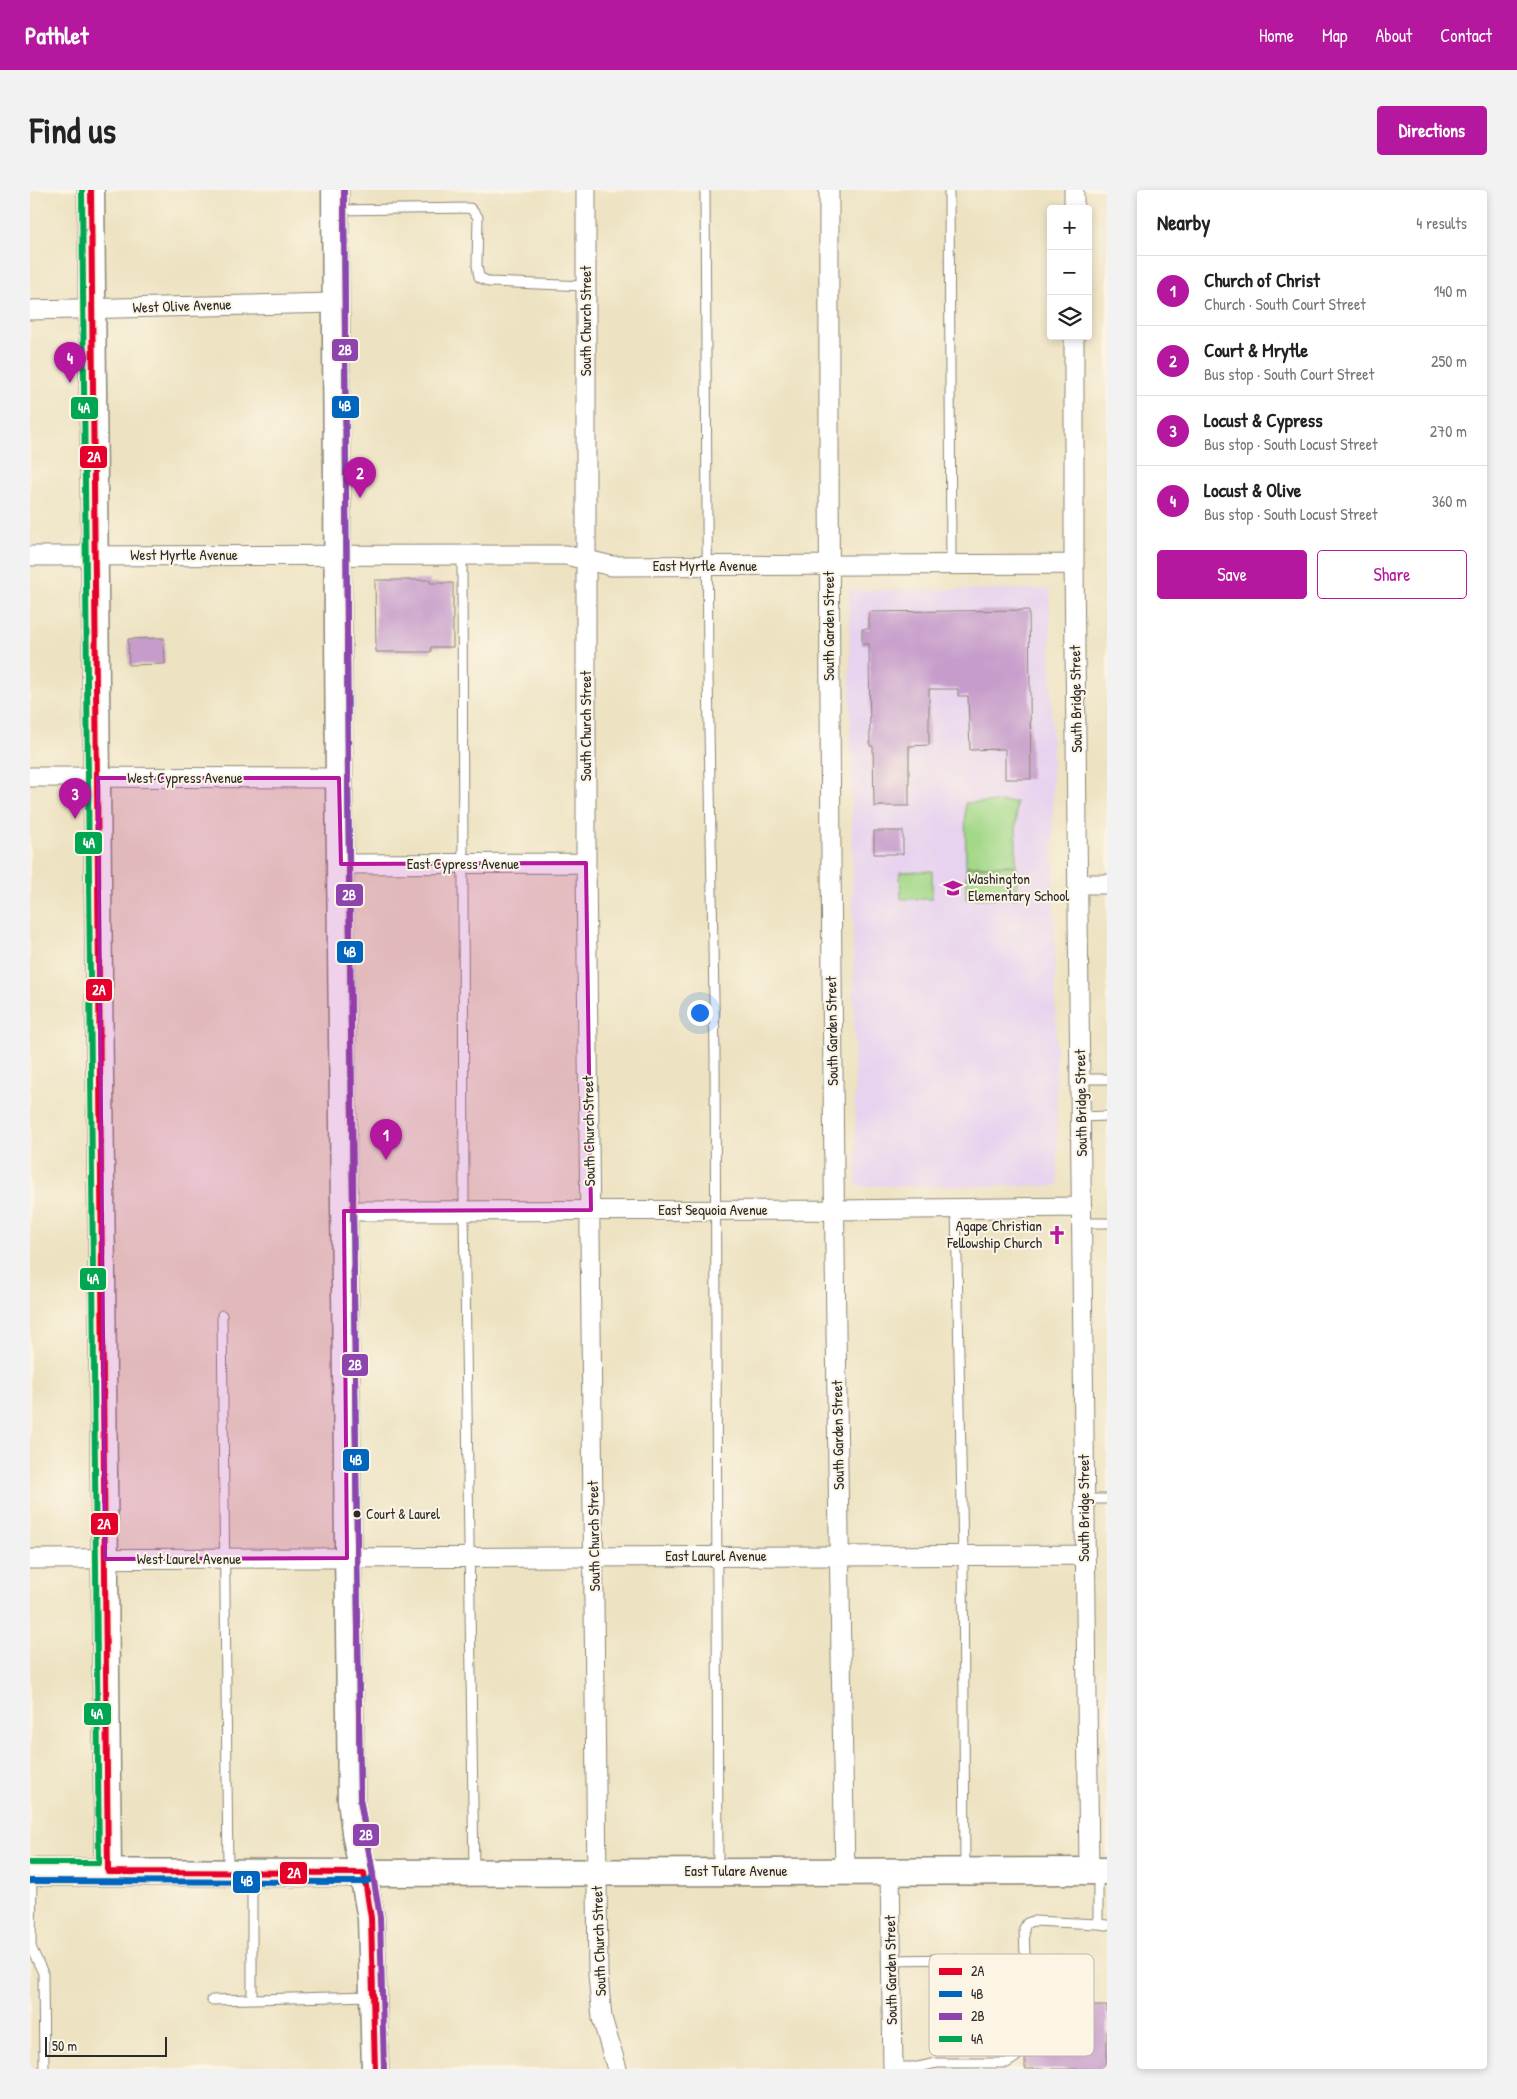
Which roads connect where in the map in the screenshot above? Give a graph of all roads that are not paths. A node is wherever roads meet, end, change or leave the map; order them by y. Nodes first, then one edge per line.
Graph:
1 (90, 190) edge
2 (586, 190) edge
3 (705, 190) edge
4 (829, 190) edge
5 (949, 190) edge
6 (1074, 190) edge
7 (335, 200) edge
8 (1074, 205) edge
9 (586, 286) junction
10 (335, 303) junction
11 (93, 308) junction
12 (30, 310) edge
13 (1074, 340) edge
14 (338, 554) junction
15 (462, 554) junction
16 (30, 556) edge
17 (96, 556) junction
18 (587, 560) junction
19 (951, 564) junction
20 (1074, 564) junction
21 (828, 565) junction
22 (708, 566) junction
23 (30, 778) edge
24 (98, 778) junction
25 (339, 778) junction
26 (586, 863) junction
27 (341, 864) junction
28 (463, 864) junction
29 (1079, 884) junction
30 (1107, 884) edge
31 (1107, 1079) edge
32 (1081, 1080) junction
33 (1107, 1116) edge
34 (1081, 1117) junction
35 (956, 1209) junction
36 (464, 1210) junction
37 (590, 1210) junction
38 (715, 1210) junction
39 (834, 1210) junction
40 (344, 1211) junction
41 (1082, 1215) junction
42 (1107, 1223) edge
43 (222, 1315) dead end
44 (1107, 1499) edge
45 (1084, 1500) junction
46 (1085, 1555) junction
47 (718, 1556) junction
48 (840, 1556) junction
49 (963, 1556) junction
50 (471, 1557) junction
51 (347, 1558) junction
52 (594, 1558) junction
53 (30, 1559) edge
54 (105, 1559) junction
55 (224, 1559) junction
56 (597, 1871) junction
57 (718, 1871) junction
58 (845, 1871) junction
59 (890, 1871) junction
60 (965, 1871) junction
61 (1098, 1871) edge
62 (31, 1872) edge
63 (108, 1872) junction
64 (240, 1872) junction
65 (474, 1872) junction
66 (364, 1873) junction
67 (1103, 1924) edge
68 (31, 1947) edge
69 (1025, 1954) edge
70 (929, 1959) edge
71 (891, 1960) junction
72 (374, 1996) junction
73 (252, 1999) junction
74 (212, 2000) dead end
75 (1016, 2056) edge
76 (893, 2068) edge
77 (44, 2069) edge
78 (375, 2069) edge
79 (617, 2069) edge

1 - 11 street
2 - 9 street, South Church Street
3 - 22 lane
4 - 21 street, South Garden Street
5 - 19 lane
6 - 8 street
7 - 9 lane
7 - 10 street
9 - 18 street, South Church Street
10 - 11 street, West Olive Avenue
10 - 14 street
11 - 12 street, West Olive Avenue
11 - 17 street
13 - 20 street, South Bridge Street
14 - 15 street, East Myrtle Avenue
14 - 17 street, West Myrtle Avenue
14 - 25 street
15 - 18 street, East Myrtle Avenue
15 - 28 lane
16 - 17 street, West Myrtle Avenue
17 - 24 street
18 - 22 street, East Myrtle Avenue
18 - 26 street, South Church Street
19 - 20 street, East Myrtle Avenue
19 - 21 street, East Myrtle Avenue
20 - 29 street, South Bridge Street
21 - 22 street, East Myrtle Avenue
21 - 39 street, South Garden Street
22 - 38 lane
23 - 24 street, West Cypress Avenue
24 - 25 street, West Cypress Avenue
24 - 54 street
25 - 27 street
26 - 28 street, East Cypress Avenue
26 - 37 street, South Church Street
27 - 28 street, East Cypress Avenue
27 - 40 street
28 - 36 lane
29 - 30 street
29 - 32 street, South Bridge Street
31 - 32 lane
32 - 34 street, South Bridge Street
33 - 34 lane
34 - 41 street, South Bridge Street
35 - 39 street, East Sequoia Avenue
35 - 41 street, East Sequoia Avenue
35 - 49 lane
36 - 37 street, East Sequoia Avenue
36 - 40 street, East Sequoia Avenue
36 - 50 lane
37 - 38 street, East Sequoia Avenue
37 - 52 street, South Church Street
38 - 39 street, East Sequoia Avenue
38 - 47 lane
39 - 48 street, South Garden Street
40 - 51 street
41 - 42 lane
41 - 45 street, South Bridge Street
43 - 55 lane
44 - 45 lane
45 - 46 street, South Bridge Street
46 - 49 street, East Laurel Avenue
46 - 61 street, South Bridge Street
47 - 48 street, East Laurel Avenue
47 - 52 street, East Laurel Avenue
47 - 57 lane
48 - 49 street, East Laurel Avenue
48 - 58 street, South Garden Street
49 - 60 lane
50 - 51 street, East Laurel Avenue
50 - 52 street, East Laurel Avenue
50 - 65 lane
51 - 55 street, West Laurel Avenue
51 - 66 street
52 - 56 street, South Church Street
53 - 54 street, West Laurel Avenue
54 - 55 street, West Laurel Avenue
54 - 63 street
55 - 64 lane
56 - 57 street, East Tulare Avenue
56 - 65 street, East Tulare Avenue
56 - 79 street, South Church Street
57 - 58 street, East Tulare Avenue
58 - 59 street, East Tulare Avenue
59 - 60 street, East Tulare Avenue
59 - 71 street, South Garden Street
60 - 61 street, East Tulare Avenue
61 - 67 lane
62 - 63 street, East Tulare Avenue
62 - 68 lane
63 - 64 street, East Tulare Avenue
64 - 66 street, East Tulare Avenue
64 - 73 lane
65 - 66 street, East Tulare Avenue
66 - 72 street
67 - 69 lane
68 - 77 lane
70 - 71 lane
71 - 76 street, South Garden Street
72 - 73 lane
72 - 78 street
73 - 74 lane
75 - 76 lane

